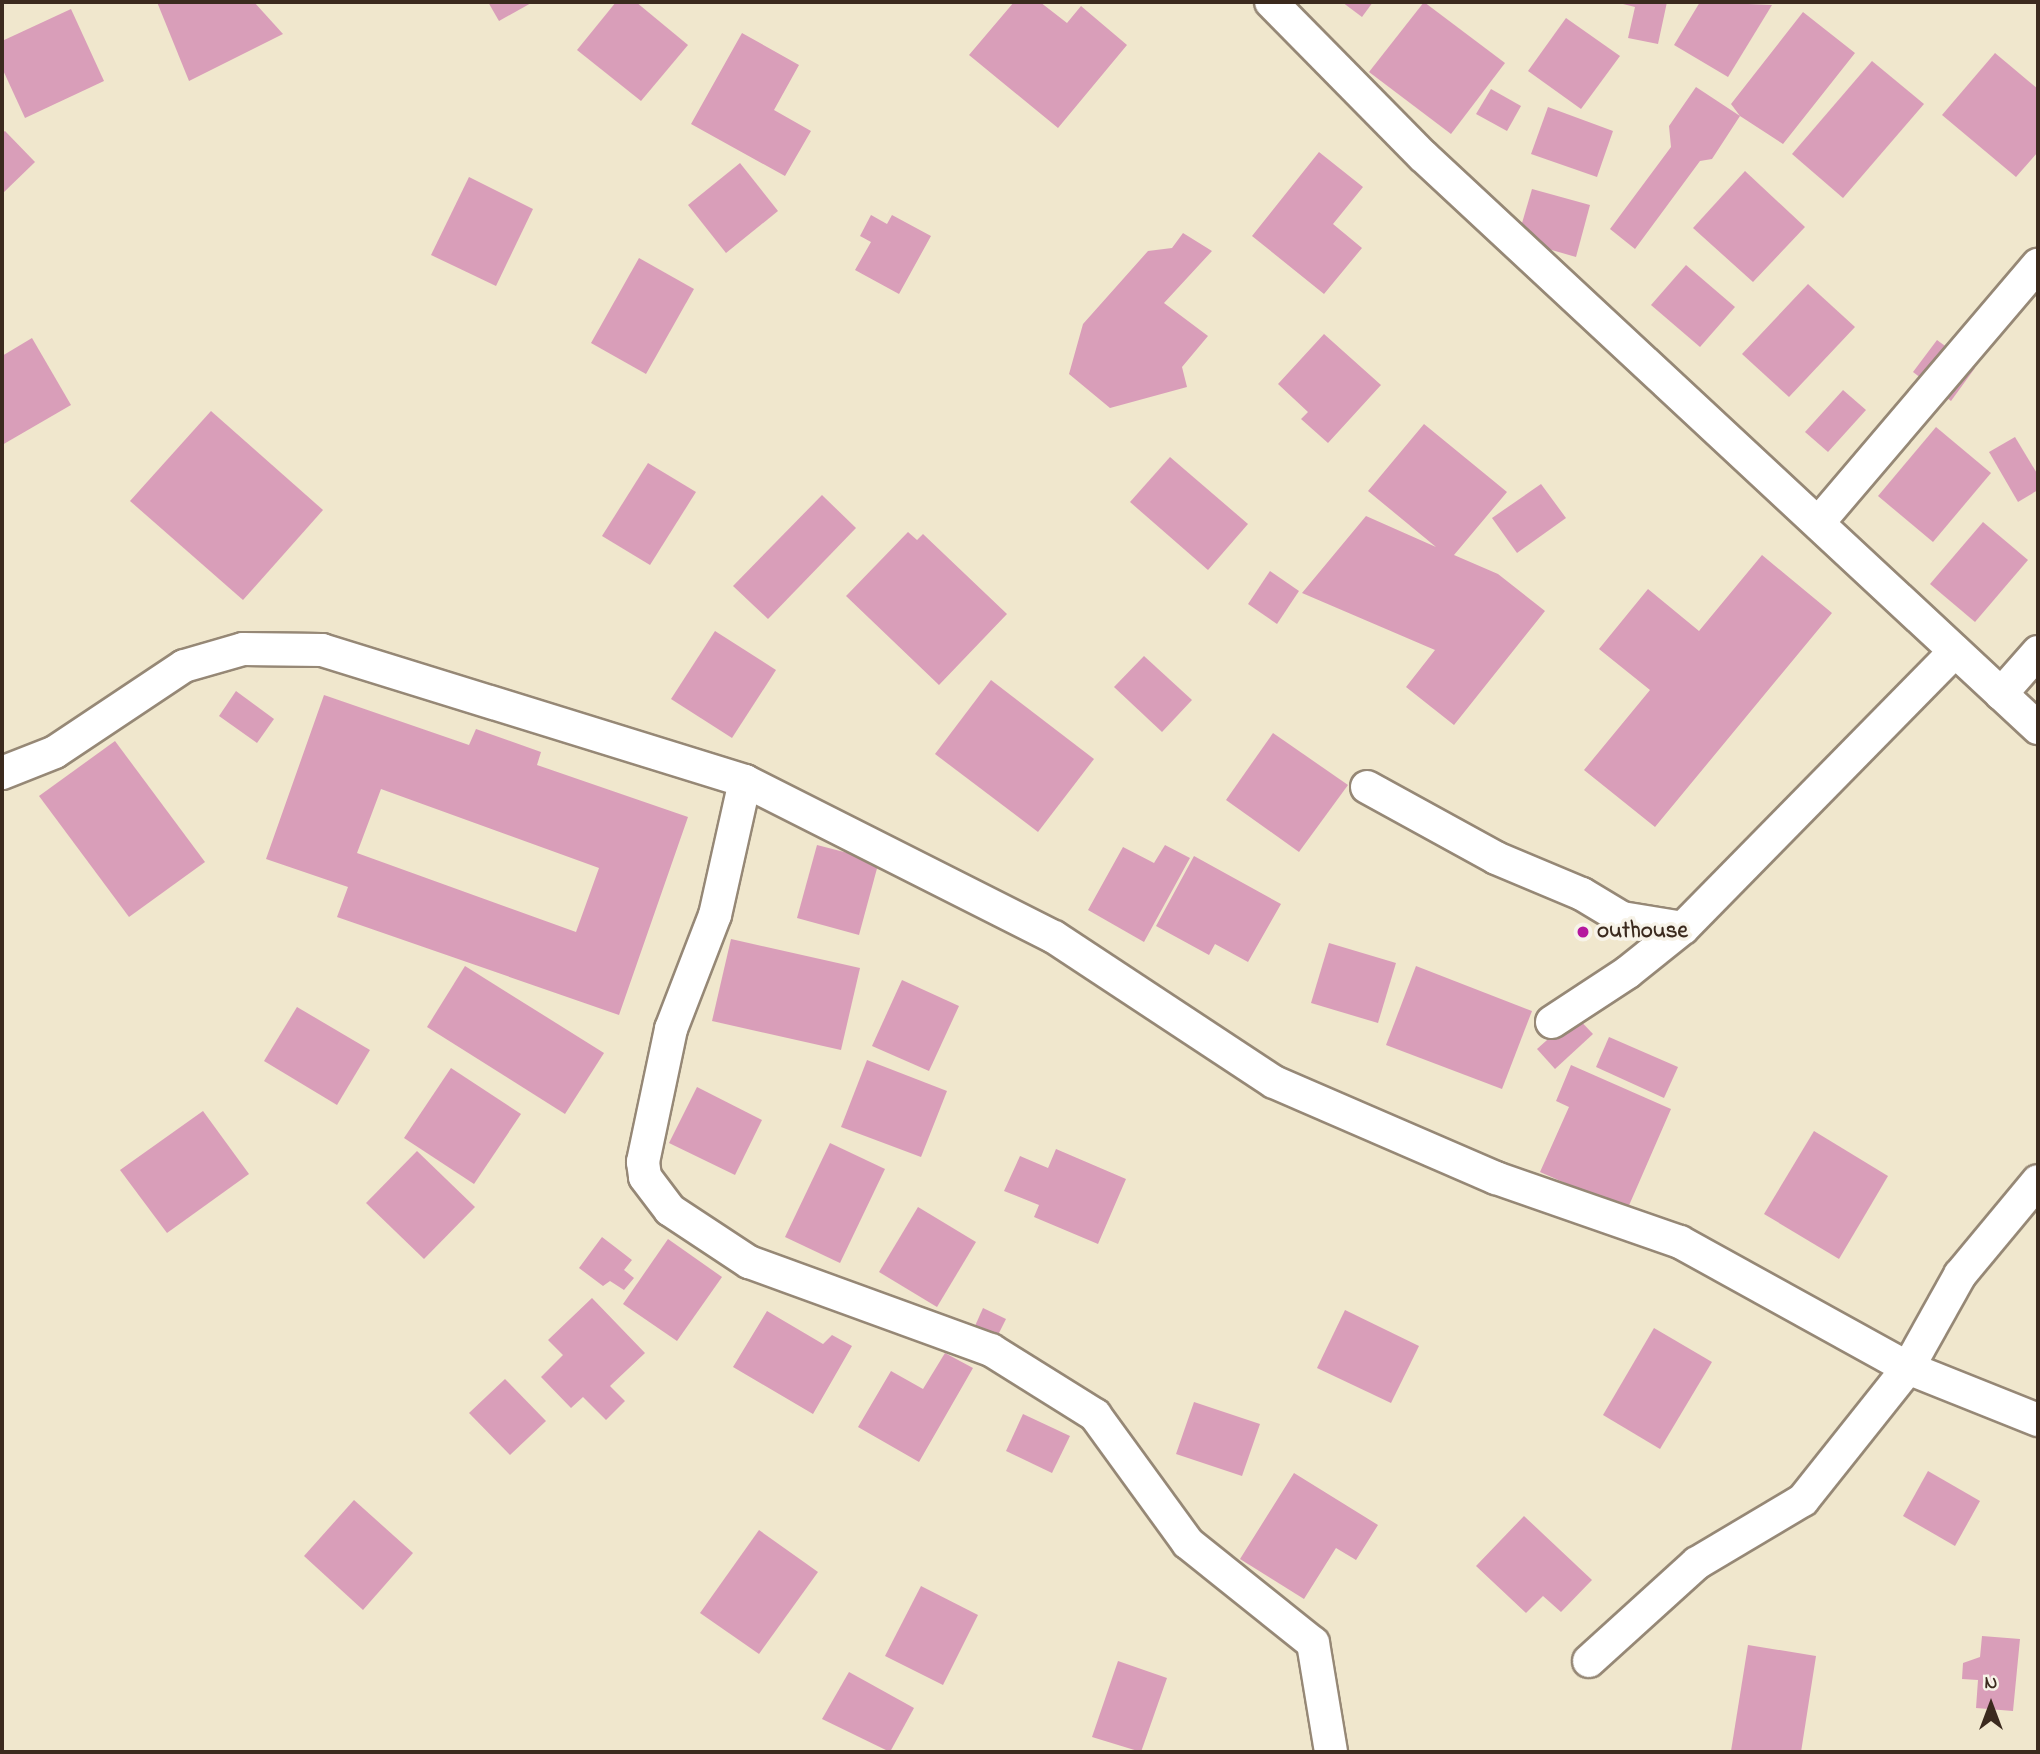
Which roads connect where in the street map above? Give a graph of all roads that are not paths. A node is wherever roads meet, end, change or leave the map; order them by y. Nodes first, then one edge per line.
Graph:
1 (1271, 2) edge
2 (2038, 265) edge
3 (1819, 522) junction
4 (1955, 651) junction
5 (2038, 652) edge
6 (2001, 694) junction
7 (2038, 728) edge
8 (2, 773) edge
9 (745, 781) junction
10 (1367, 788) dead end
11 (1683, 928) junction
12 (1552, 1022) dead end
13 (2038, 1181) edge
14 (1908, 1368) junction
15 (2038, 1420) edge
16 (1589, 1661) dead end
17 (1331, 1752) edge

1 - 3 street
2 - 3 street
3 - 4 street
4 - 6 street
4 - 11 street
5 - 6 street
6 - 7 street
8 - 9 street
9 - 14 street
9 - 17 street
10 - 11 street
11 - 12 street
13 - 14 street
14 - 15 street
14 - 16 street

